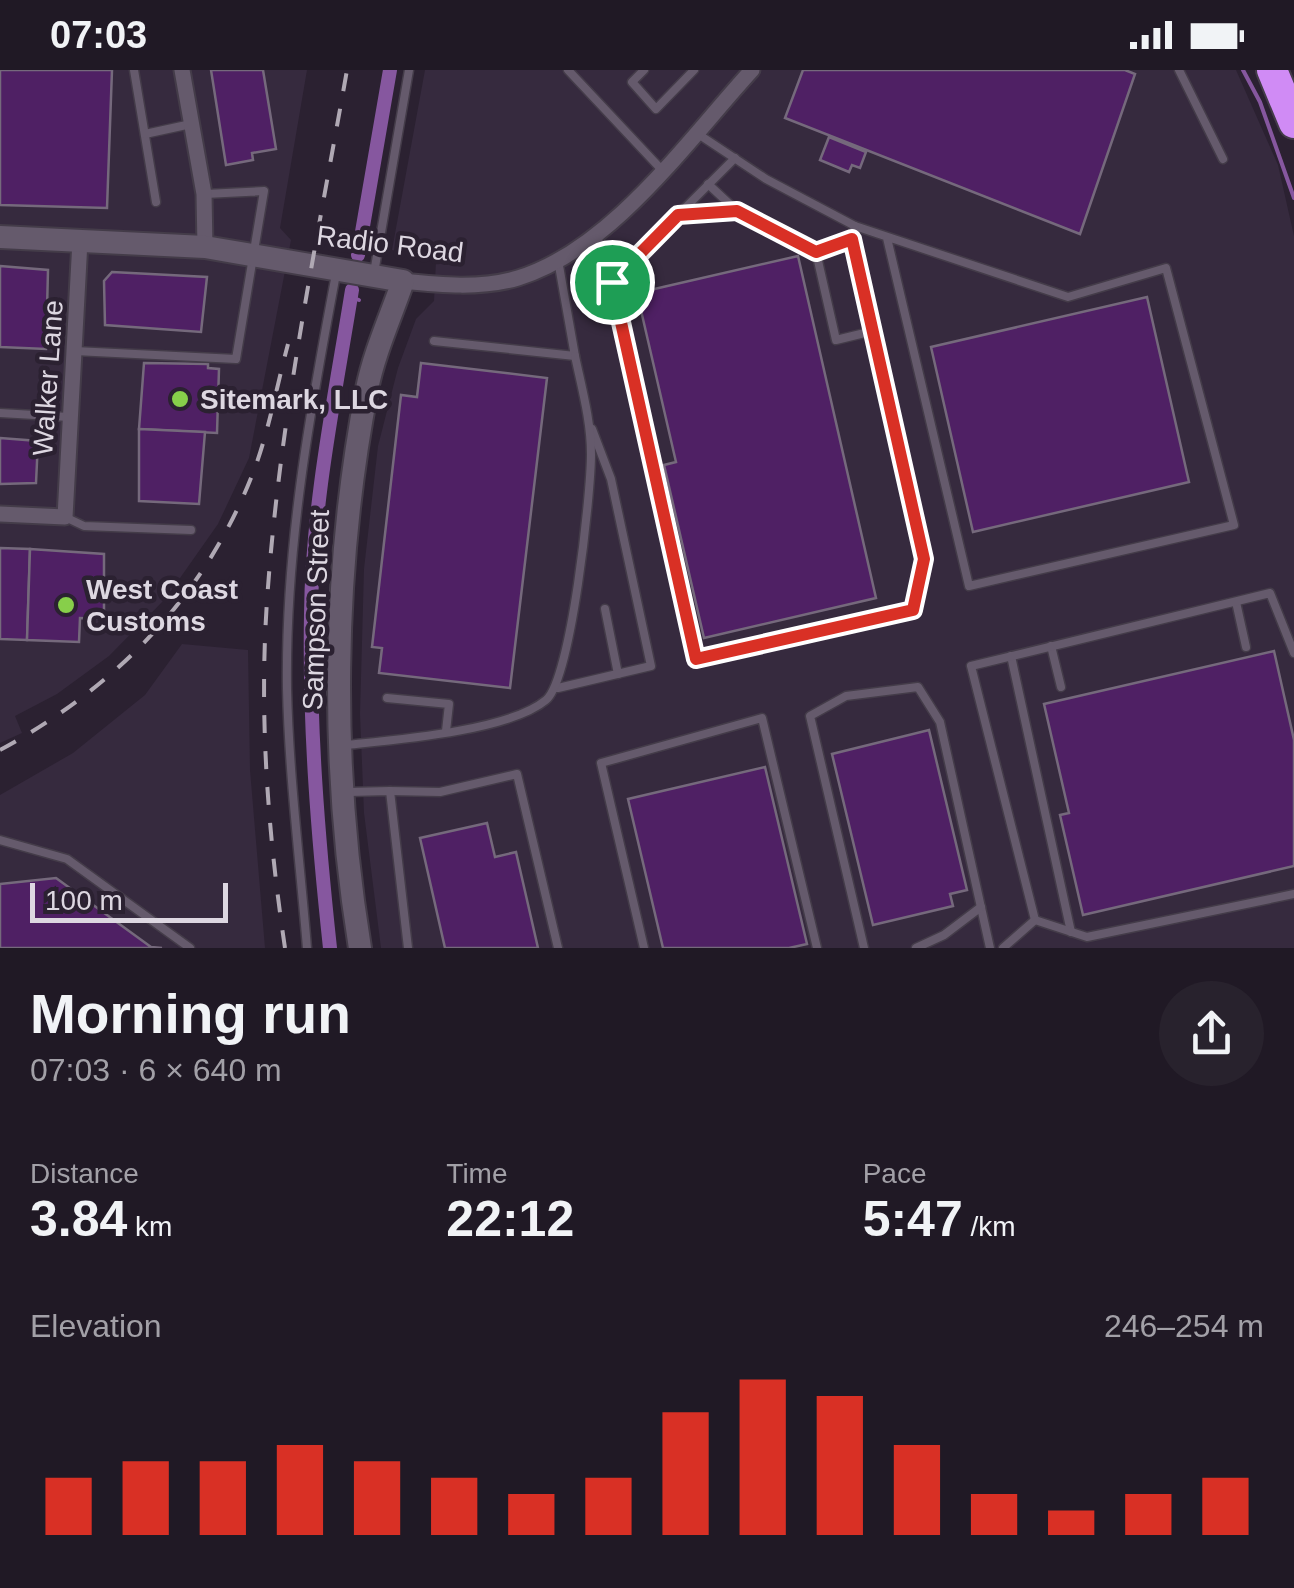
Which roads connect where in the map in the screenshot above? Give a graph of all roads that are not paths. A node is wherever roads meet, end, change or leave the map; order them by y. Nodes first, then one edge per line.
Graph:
1 (134, 70) edge
2 (182, 70) edge
3 (409, 70) edge
4 (568, 70) edge
5 (644, 70) edge
6 (694, 70) edge
7 (751, 70) edge
8 (1180, 70) edge
9 (1272, 70) edge
10 (1294, 123) edge
11 (191, 124) junction
12 (695, 132) junction
13 (144, 134) junction
14 (734, 158) junction
15 (1222, 159) dead end
16 (662, 169) junction
17 (708, 184) junction
18 (204, 194) junction
19 (156, 202) dead end
20 (737, 211) junction
21 (678, 215) junction
22 (855, 226) junction
23 (598, 236) junction
24 (0, 237) edge
25 (887, 238) junction
26 (852, 239) junction
27 (80, 241) junction
28 (204, 247) junction
29 (816, 252) junction
30 (253, 257) junction
31 (558, 260) junction
32 (355, 273) junction
33 (403, 281) junction
34 (612, 282) junction
35 (872, 331) junction
36 (434, 341) dead end
37 (75, 351) junction
38 (575, 356) junction
39 (0, 413) edge
40 (69, 416) junction
41 (589, 422) junction
42 (0, 514) edge
43 (65, 517) junction
44 (190, 530) dead end
45 (1236, 602) junction
46 (605, 608) dead end
47 (1052, 646) junction
48 (1246, 647) dead end
49 (1294, 653) edge
50 (1011, 656) junction
51 (618, 674) junction
52 (1061, 687) dead end
53 (558, 688) junction
54 (387, 698) dead end
55 (446, 731) junction
56 (341, 745) junction
57 (390, 791) junction
58 (343, 792) junction
59 (0, 840) edge
60 (1294, 894) edge
61 (981, 907) junction
62 (1036, 920) junction
63 (1072, 932) junction
64 (190, 948) edge
65 (307, 948) edge
66 (360, 948) edge
67 (408, 948) edge
68 (558, 948) edge
69 (644, 948) edge
70 (817, 948) edge
71 (864, 948) edge
72 (916, 948) edge
73 (990, 948) edge
74 (1003, 948) edge

1 - 13 lane
2 - 11 street
3 - 32 lane
4 - 16 lane
5 - 6 lane
7 - 12 street, Radio Road
8 - 15 lane
9 - 10 highway
11 - 13 lane
11 - 18 street
12 - 14 lane
12 - 16 street, Radio Road
13 - 19 lane
14 - 17 lane
14 - 22 lane
16 - 23 street, Radio Road
17 - 20 lane
17 - 21 lane
18 - 28 street
18 - 30 lane
20 - 21 lane
20 - 29 lane
21 - 34 lane
22 - 25 lane
22 - 26 lane
23 - 31 street, Radio Road
23 - 34 lane
24 - 27 street, Radio Road
25 - 25 lane
26 - 29 lane
26 - 35 lane
27 - 28 street, Radio Road
27 - 37 street, Walker Lane
28 - 30 street, Radio Road
29 - 35 lane
30 - 32 street, Radio Road
30 - 37 lane
31 - 33 street, Radio Road
31 - 38 lane
32 - 33 street, Radio Road
32 - 65 lane
33 - 56 street, Sampson Street
34 - 35 lane
36 - 38 lane
37 - 40 street, Walker Lane
38 - 41 lane
39 - 40 lane
40 - 43 street, Walker Lane
41 - 51 lane
41 - 53 lane
42 - 43 street
43 - 44 lane
45 - 47 lane
45 - 48 lane
45 - 49 lane
46 - 51 lane
47 - 50 lane
47 - 52 lane
50 - 62 lane
50 - 63 lane
51 - 53 lane
53 - 55 lane
54 - 55 lane
55 - 56 lane
56 - 58 street, Sampson Street
57 - 58 lane
57 - 67 lane
57 - 68 lane
58 - 66 street, Sampson Street
59 - 64 lane
60 - 63 lane
61 - 71 lane
61 - 72 lane
61 - 73 lane
62 - 63 lane
62 - 74 lane
69 - 70 lane

